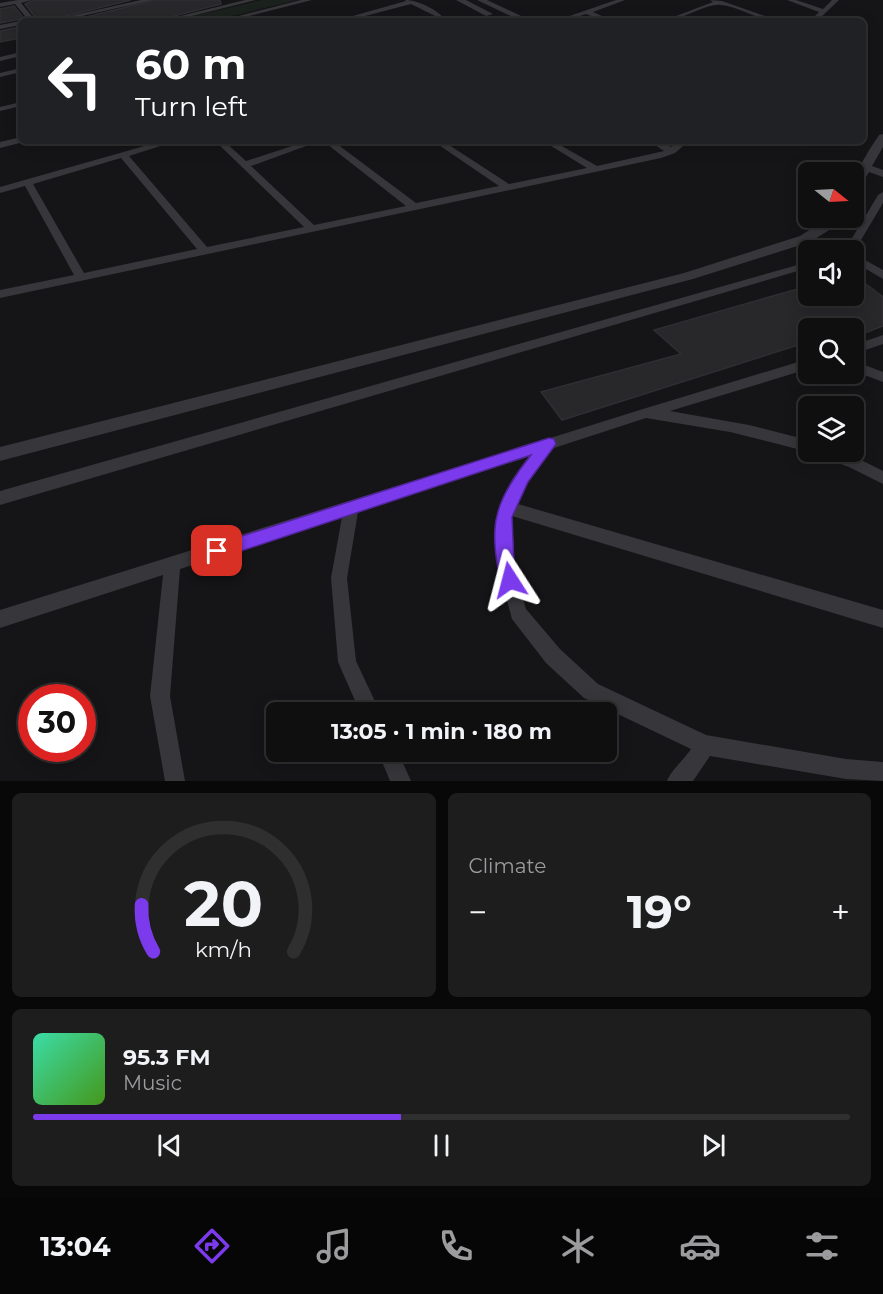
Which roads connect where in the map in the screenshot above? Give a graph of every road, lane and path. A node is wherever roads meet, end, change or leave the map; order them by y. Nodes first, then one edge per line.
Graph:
1 (29, 0) edge
2 (150, 0) edge
3 (254, 0) edge
4 (309, 0) edge
5 (460, 0) edge
6 (482, 0) edge
7 (622, 0) edge
8 (790, 0) edge
9 (836, 0) edge
10 (410, 1) edge
11 (716, 1) edge
12 (17, 2) junction
13 (0, 5) edge
14 (585, 11) junction
15 (824, 11) junction
16 (681, 16) junction
17 (29, 18) edge
18 (65, 18) edge
19 (174, 18) edge
20 (234, 18) edge
21 (349, 18) edge
22 (442, 18) edge
23 (498, 18) edge
24 (521, 18) edge
25 (566, 18) edge
26 (602, 18) edge
27 (675, 18) edge
28 (687, 18) edge
29 (767, 18) edge
30 (816, 18) edge
31 (18, 23) edge
32 (0, 27) edge
33 (18, 55) edge
34 (0, 59) edge
35 (18, 71) edge
36 (0, 75) edge
37 (18, 105) edge
38 (0, 109) edge
39 (883, 137) edge
40 (18, 141) edge
41 (162, 144) edge
42 (222, 144) edge
43 (307, 144) edge
44 (331, 144) edge
45 (442, 144) edge
46 (552, 144) edge
47 (659, 144) edge
48 (681, 144) edge
49 (0, 145) edge
50 (672, 151) junction
51 (124, 156) junction
52 (867, 164) junction
53 (244, 165) junction
54 (594, 168) junction
55 (883, 168) edge
56 (864, 170) edge
57 (883, 174) edge
58 (28, 183) junction
59 (507, 187) junction
60 (0, 190) edge
61 (883, 195) edge
62 (414, 207) junction
63 (823, 228) edge
64 (314, 229) junction
65 (856, 240) edge
66 (204, 251) junction
67 (864, 263) edge
68 (798, 268) edge
69 (883, 275) edge
70 (81, 277) junction
71 (0, 294) edge
72 (883, 339) edge
73 (864, 346) edge
74 (798, 367) edge
75 (864, 370) edge
76 (883, 377) edge
77 (643, 414) junction
78 (798, 443) edge
79 (549, 444) junction
80 (0, 454) edge
81 (851, 462) edge
82 (883, 478) edge
83 (0, 498) edge
84 (351, 508) junction
85 (508, 508) junction
86 (172, 566) junction
87 (0, 619) edge
88 (883, 619) edge
89 (365, 702) edge
90 (705, 745) junction
91 (392, 762) edge
92 (883, 772) edge
93 (175, 781) edge
94 (401, 781) edge
95 (677, 781) edge

1 - 12 street
2 - 18 street
3 - 19 street
4 - 20 street
5 - 23 street
6 - 24 street
7 - 14 street
8 - 15 street
9 - 15 street
10 - 21 street
10 - 22 street
11 - 16 street
11 - 29 street
12 - 13 street
12 - 17 street
14 - 25 street
14 - 26 street
15 - 30 street
16 - 27 street
16 - 28 street
31 - 32 street
33 - 34 street
35 - 36 street
37 - 38 street
39 - 52 street
40 - 49 street
41 - 51 street
42 - 53 street
43 - 53 street
44 - 62 street
45 - 59 street
46 - 54 street
47 - 50 street
48 - 50 street
50 - 54 street
51 - 58 street
51 - 66 street
52 - 55 street
52 - 56 street
52 - 57 street
53 - 64 street
54 - 59 street
58 - 60 street
58 - 70 street
59 - 62 street
61 - 65 street
62 - 64 street
63 - 80 street
64 - 66 street
66 - 70 street
67 - 69 street
68 - 83 street
70 - 71 street
72 - 73 street
74 - 77 street
75 - 76 street
77 - 78 street
77 - 79 street
79 - 84 street
79 - 85 street
81 - 82 street
84 - 86 street
84 - 89 street
85 - 88 street
85 - 90 street
86 - 87 street
86 - 93 street
90 - 92 street
90 - 95 street
91 - 94 street

